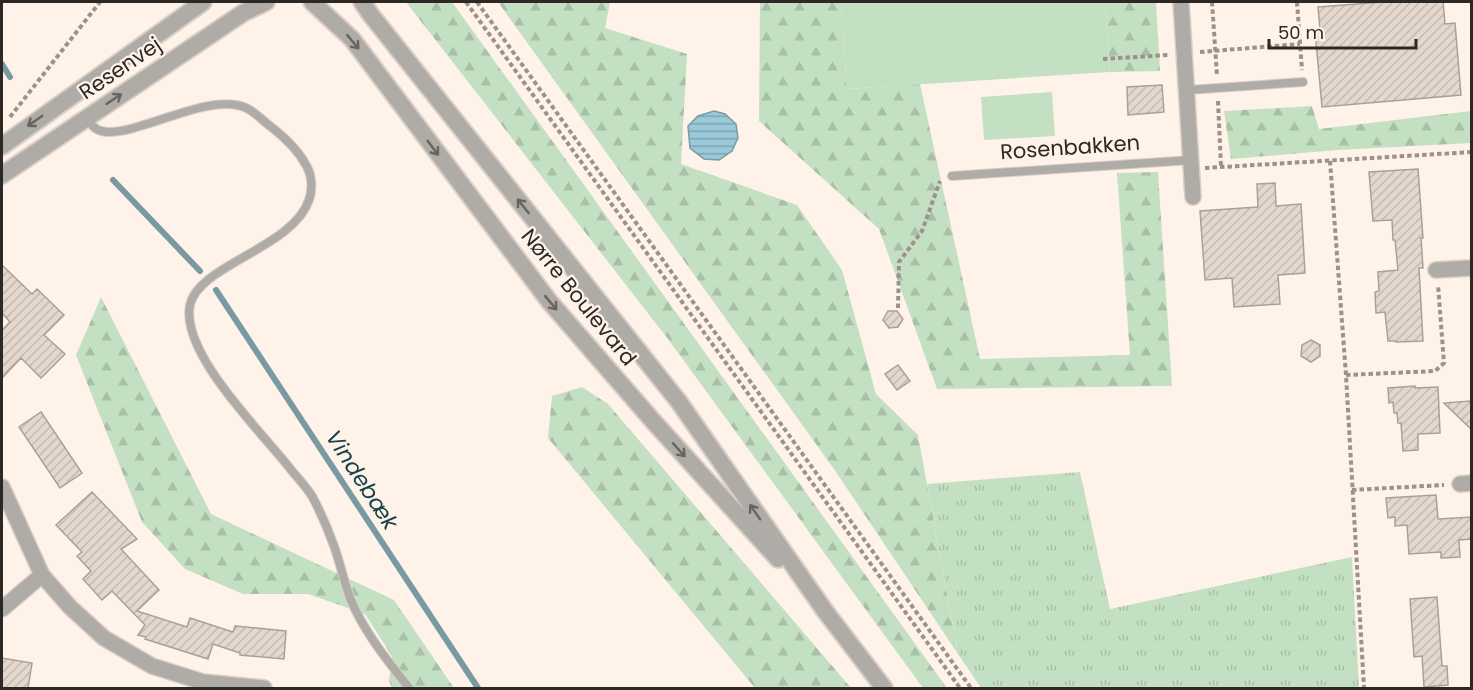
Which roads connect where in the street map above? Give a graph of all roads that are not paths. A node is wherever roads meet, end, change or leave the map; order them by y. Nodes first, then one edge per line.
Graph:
1 (203, 2) edge
2 (266, 2) edge
3 (312, 2) edge
4 (362, 2) edge
5 (1181, 2) edge
6 (1303, 82) road end
7 (1188, 90) junction
8 (87, 117) junction
9 (2, 146) edge
10 (1192, 164) junction
11 (2, 175) edge
12 (952, 176) road end
13 (1193, 197) dead end
14 (1472, 268) edge
15 (1436, 270) road end
16 (2, 487) edge
17 (42, 575) junction
18 (2, 609) edge
19 (825, 611) junction
20 (264, 688) edge
21 (409, 688) edge
22 (884, 688) edge

1 -> 9 street, Resenvej
8 -> 2 street, Resenvej
3 -> 19 street, Nørre Boulevard
19 -> 4 street, Nørre Boulevard
5 - 7 street
6 - 7 lane
7 - 10 street
8 - 11 street, Resenvej
8 - 21 lane
10 - 12 lane, Rosenbakken
10 - 13 street
14 - 15 street
16 - 17 street
17 - 18 street
17 - 20 street
19 - 22 street, Nørre Boulevard

